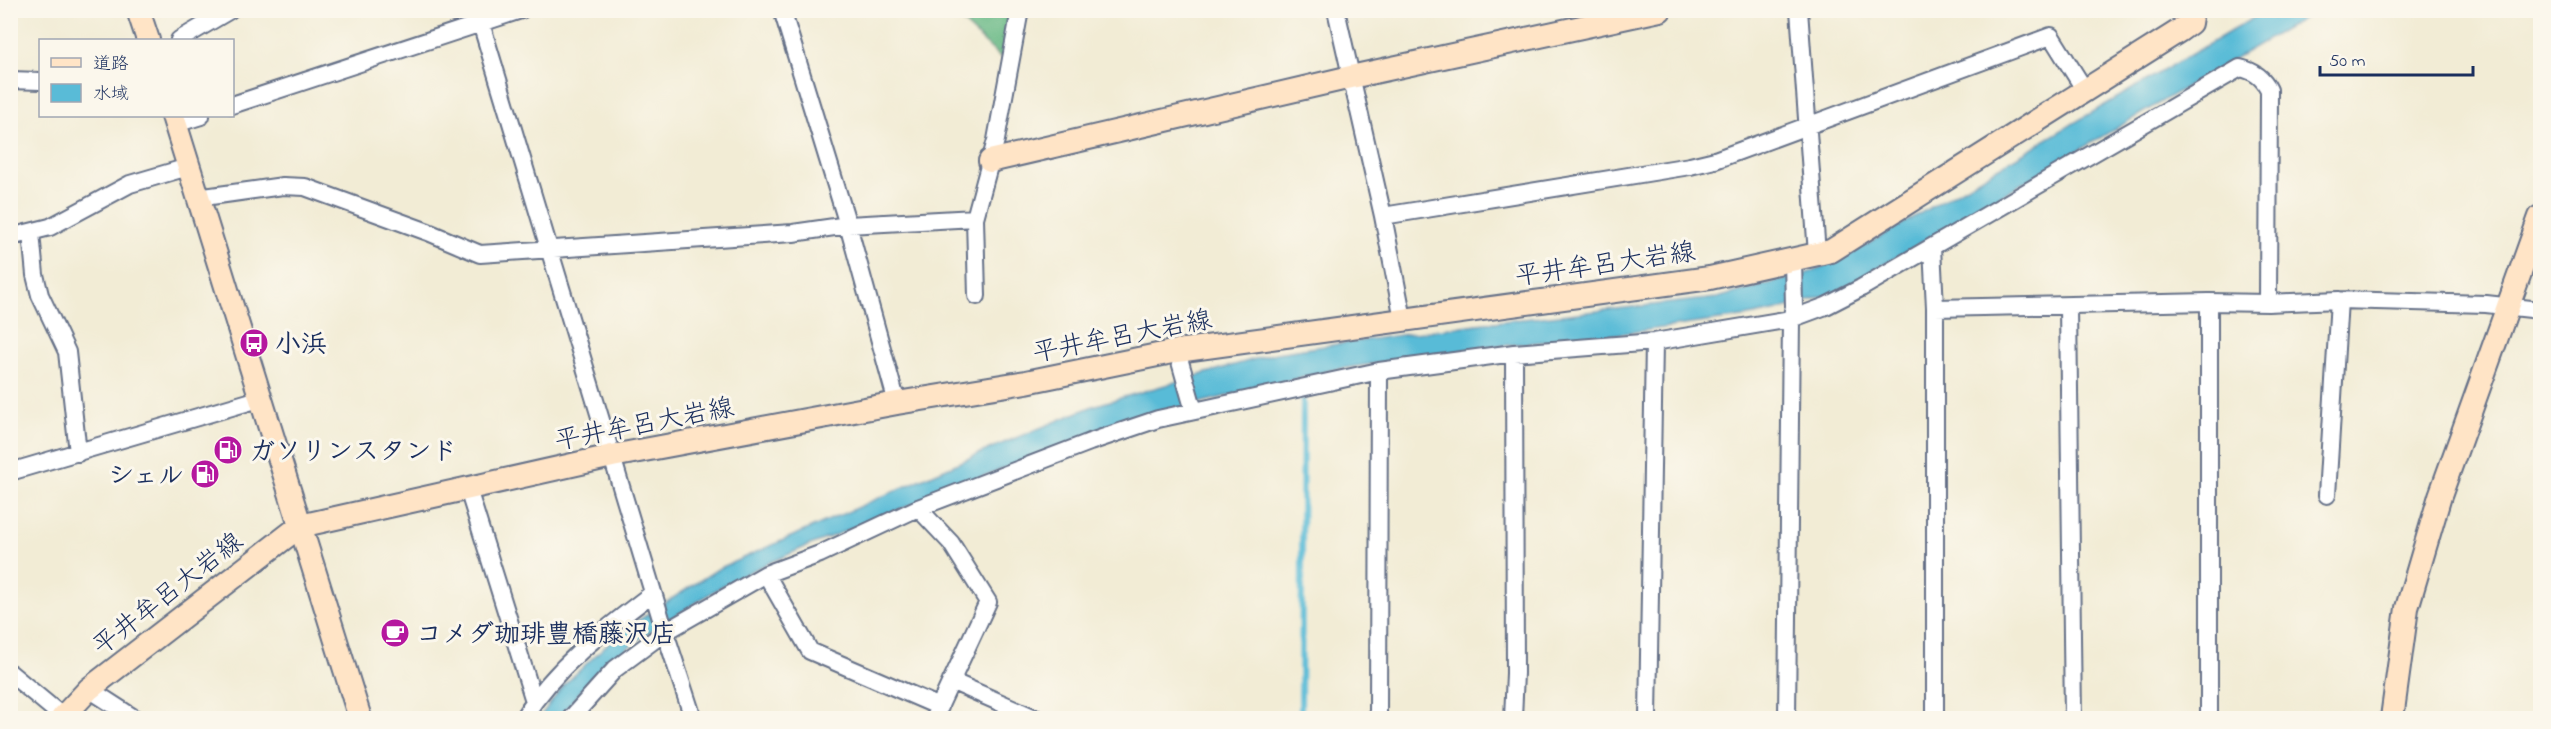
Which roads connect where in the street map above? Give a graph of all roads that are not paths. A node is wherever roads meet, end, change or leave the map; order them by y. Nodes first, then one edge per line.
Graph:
1 (138, 10) edge
2 (230, 10) edge
3 (521, 10) edge
4 (782, 10) edge
5 (1020, 10) edge
6 (1336, 10) edge
7 (1660, 10) edge
8 (1799, 10) edge
9 (2192, 10) edge
10 (479, 17) edge
11 (148, 39) edge
12 (181, 39) edge
13 (1352, 77) junction
14 (10, 80) edge
15 (39, 81) edge
16 (2086, 92) junction
17 (234, 104) edge
18 (194, 117) edge
19 (174, 120) edge
20 (1809, 124) junction
21 (990, 160) junction
22 (188, 167) junction
23 (197, 198) junction
24 (1383, 216) junction
25 (2541, 217) edge
26 (975, 218) junction
27 (848, 225) junction
28 (31, 233) junction
29 (10, 237) edge
30 (1932, 247) junction
31 (549, 250) junction
32 (1817, 254) junction
33 (1794, 266) junction
34 (977, 296) dead end
35 (2339, 300) junction
36 (2209, 302) junction
37 (2268, 303) junction
38 (2068, 306) junction
39 (2508, 307) junction
40 (1935, 308) junction
41 (2541, 310) edge
42 (1793, 313) junction
43 (1403, 319) junction
44 (1654, 342) junction
45 (1177, 351) junction
46 (1514, 353) junction
47 (1379, 371) junction
48 (259, 399) junction
49 (897, 403) junction
50 (1194, 411) junction
51 (78, 453) junction
52 (612, 456) junction
53 (10, 472) edge
54 (468, 489) junction
55 (2327, 495) dead end
56 (918, 508) junction
57 (300, 526) junction
58 (766, 574) junction
59 (653, 593) junction
60 (665, 632) junction
61 (10, 674) edge
62 (951, 681) junction
63 (89, 689) junction
64 (534, 701) junction
65 (937, 713) edge
66 (62, 718) edge
67 (134, 718) edge
68 (360, 718) edge
69 (523, 718) edge
70 (571, 718) edge
71 (693, 718) edge
72 (1035, 718) edge
73 (1378, 718) edge
74 (1513, 718) edge
75 (1648, 718) edge
76 (1787, 718) edge
77 (1935, 718) edge
78 (2073, 718) edge
79 (2210, 718) edge
80 (2392, 718) edge

1 - 11 main road
2 - 12 street
3 - 10 street
4 - 27 street
5 - 21 street
6 - 13 street
7 - 13 main road
8 - 20 street
9 - 16 main road, 平井牟呂大岩線
10 - 17 street
10 - 31 street
13 - 21 main road
13 - 24 street
14 - 15 street
16 - 20 street
16 - 32 main road, 平井牟呂大岩線
18 - 19 street
19 - 22 main road
20 - 24 street
20 - 32 street
21 - 26 street
22 - 23 main road
22 - 28 street
23 - 31 street
23 - 48 main road
24 - 43 street
25 - 39 main road
26 - 27 street
26 - 34 street
27 - 31 street
27 - 49 street
28 - 29 street
28 - 51 street
30 - 37 street
30 - 40 street
30 - 42 street
31 - 52 street
32 - 33 main road, 平井牟呂大岩線
33 - 42 street
33 - 43 main road, 平井牟呂大岩線
35 - 37 street
35 - 39 street
35 - 55 street
36 - 37 street
36 - 38 street
36 - 79 street
38 - 40 street
38 - 78 street
39 - 41 street
39 - 80 main road
40 - 77 street
42 - 44 street
42 - 76 street
43 - 45 main road, 平井牟呂大岩線
44 - 46 street
44 - 75 street
45 - 49 main road, 平井牟呂大岩線
45 - 50 street
46 - 47 street
46 - 74 street
47 - 50 street
47 - 73 street
48 - 51 street
48 - 57 main road
49 - 52 main road, 平井牟呂大岩線
50 - 56 street
51 - 53 street
52 - 54 main road, 平井牟呂大岩線
52 - 59 street
54 - 57 main road, 平井牟呂大岩線
54 - 64 street
56 - 58 street
56 - 62 street
57 - 63 main road, 平井牟呂大岩線
57 - 68 main road
58 - 60 street
58 - 65 street
59 - 60 street
59 - 64 street
60 - 70 street
60 - 71 street
61 - 66 street
62 - 65 street
62 - 72 street
63 - 66 main road, 平井牟呂大岩線
63 - 67 street
64 - 69 street

